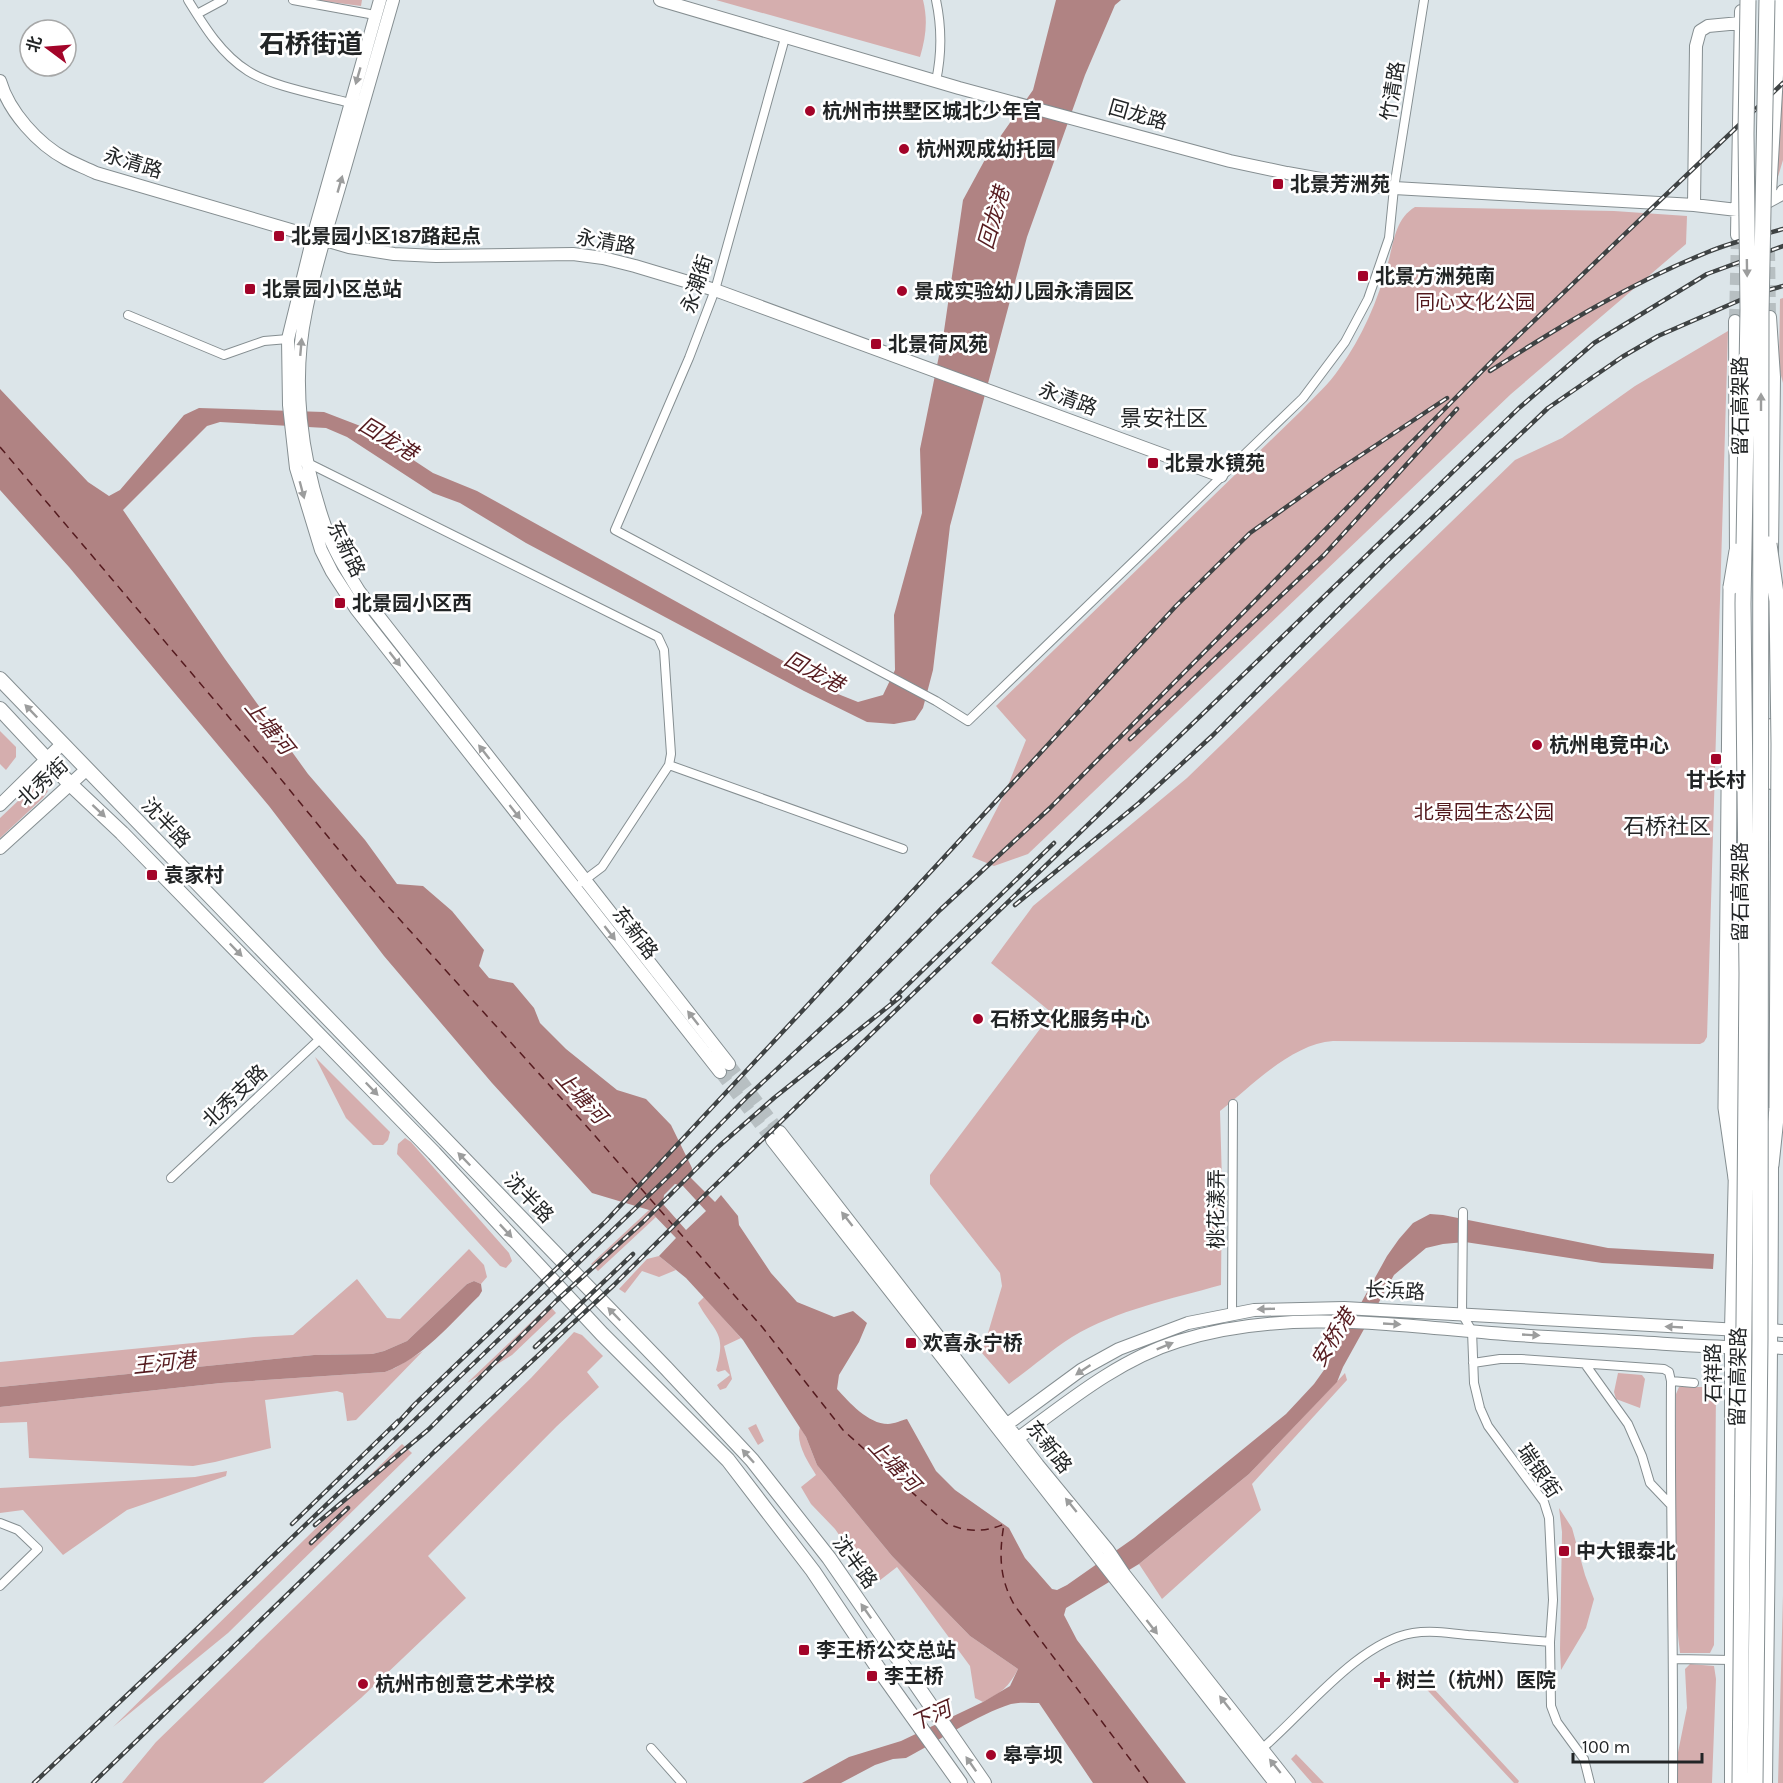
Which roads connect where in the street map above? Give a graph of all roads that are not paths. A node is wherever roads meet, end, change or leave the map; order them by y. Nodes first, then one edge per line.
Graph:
1 (188, 0) edge
2 (223, 0) edge
3 (293, 0) edge
4 (380, 0) edge
5 (393, 0) edge
6 (660, 0) edge
7 (936, 0) edge
8 (1424, 0) edge
9 (1741, 0) edge
10 (1747, 0) edge
11 (1767, 0) edge
12 (1778, 0) edge
13 (197, 14) junction
14 (375, 15) junction
15 (1780, 23) edge
16 (1744, 24) junction
17 (785, 38) junction
18 (0, 81) edge
19 (936, 81) junction
20 (350, 103) junction
21 (1394, 188) junction
22 (1783, 191) edge
23 (1770, 200) junction
24 (1695, 205) junction
25 (1737, 210) junction
26 (1769, 215) dead end
27 (1737, 235) tunnel mouth
28 (318, 238) junction
29 (715, 290) junction
30 (128, 315) dead end
31 (1770, 317) tunnel mouth
32 (1735, 321) tunnel mouth
33 (288, 339) junction
34 (295, 405) junction
35 (297, 432) junction
36 (308, 463) junction
37 (1778, 470) edge
38 (1221, 476) junction
39 (1762, 501) junction
40 (1744, 504) junction
41 (883, 673) joint
42 (0, 679) edge
43 (0, 709) edge
44 (62, 744) junction
45 (48, 758) junction
46 (669, 765) junction
47 (87, 770) junction
48 (70, 784) junction
49 (0, 805) edge
50 (1777, 836) edge
51 (0, 849) edge
52 (903, 849) dead end
53 (579, 884) junction
54 (1737, 962) joint
55 (322, 1038) junction
56 (724, 1068) tunnel mouth
57 (1233, 1104) dead end
58 (776, 1136) tunnel mouth
59 (1771, 1165) junction
60 (171, 1178) dead end
61 (1736, 1178) junction
62 (1463, 1212) dead end
63 (1232, 1313) junction
64 (1462, 1314) junction
65 (1732, 1330) junction
66 (1777, 1330) edge
67 (1472, 1331) junction
68 (1732, 1347) junction
69 (1777, 1348) edge
70 (1473, 1363) junction
71 (1585, 1364) junction
72 (1671, 1381) junction
73 (1694, 1383) dead end
74 (1003, 1427) junction
75 (1013, 1441) junction
76 (1671, 1505) junction
77 (0, 1523) edge
78 (0, 1586) edge
79 (1550, 1642) junction
80 (1674, 1659) junction
81 (1732, 1660) junction
82 (651, 1748) dead end
83 (1258, 1752) junction
84 (682, 1783) edge
85 (960, 1783) edge
86 (984, 1783) edge
87 (1275, 1783) edge
88 (1289, 1783) edge
89 (1590, 1783) edge
90 (1673, 1783) edge
91 (1732, 1783) edge
92 (1740, 1783) edge
93 (1755, 1783) edge
94 (1765, 1783) edge

1 - 13 street
2 - 13 street
3 - 14 street
4 - 14 main road, 东新路
28 -> 5 main road, 东新路
6 - 17 main road, 回龙路
7 - 19 street
8 - 21 street, 竹清路
9 - 16 main road
10 - 16 highway, 留石高架路, bridge
39 -> 11 highway, 留石高架路, bridge
12 - 15 main road
13 - 20 street
14 -> 20 main road, 东新路
15 - 23 main road
16 - 24 main road
16 - 25 main road
16 -> 40 highway, 留石高架路, bridge
17 - 19 main road, 回龙路
17 - 29 street, 永潮街
18 - 28 main road, 永清路
19 - 21 main road, 回龙路
20 - 28 main road, 东新路
21 - 24 main road, 回龙路
21 - 38 street, 竹清路
22 - 23 main road
23 - 25 main road
23 - 26 main road
24 - 25 main road, 回龙路
25 - 27 main road
28 - 29 main road, 永清路
28 - 33 main road, 东新路
34 -> 28 main road, 东新路
29 - 38 main road, 永清路
29 - 41 street, 永潮街
30 - 33 street
31 - 37 main road
32 - 54 main road
33 - 34 main road, 东新路
34 - 35 main road, 东新路
35 - 36 main road, 东新路
35 -> 53 main road, 东新路
36 - 46 street
53 -> 36 main road, 东新路
37 - 50 main road
38 - 41 street, 竹清路
39 - 59 highway, bridge
39 - 93 highway, 留石高架路, bridge
40 - 61 highway, bridge
40 - 92 highway, 留石高架路, bridge
44 -> 42 main road, 沈半路
43 - 45 main road, 沈半路
44 - 45 main road, 北秀街
44 - 47 main road, 沈半路
45 - 48 main road, 沈半路
45 - 49 main road, 北秀街
46 - 52 street
46 - 53 street
47 - 48 main road, 北秀街
86 -> 47 main road, 沈半路
48 - 51 main road, 北秀街
48 -> 55 main road, 沈半路
50 - 59 main road
53 - 56 main road, 东新路
54 - 61 main road, 石祥路
55 - 60 street, 北秀支路
55 -> 85 main road, 沈半路
57 - 63 street, 桃花漾弄
58 - 74 main road, 东新路
59 - 66 main road
61 - 65 main road, 石祥路
62 - 64 street
64 -> 63 main road, 长浜路
63 -> 74 main road, 长浜路
65 -> 64 main road, 长浜路
64 - 67 street, 瑞银街
65 - 66 main road, 长浜路
65 - 68 main road, 石祥路
66 - 69 main road
67 -> 68 main road, 长浜路
67 - 70 street, 瑞银街
75 -> 67 main road, 长浜路
68 - 69 main road, 长浜路
68 - 81 main road, 石祥路
69 - 94 main road
70 - 71 street
70 - 79 street, 瑞银街
71 - 72 street
71 - 76 street
72 - 73 street
72 - 76 street
74 - 75 main road, 东新路
75 - 83 main road, 东新路
76 - 80 street
77 - 78 street
79 - 83 street
79 - 89 street, 瑞银街
80 - 81 street
80 - 90 street
81 - 91 main road, 石祥路
82 - 84 street
83 - 87 main road, 东新路
88 -> 83 main road, 东新路

